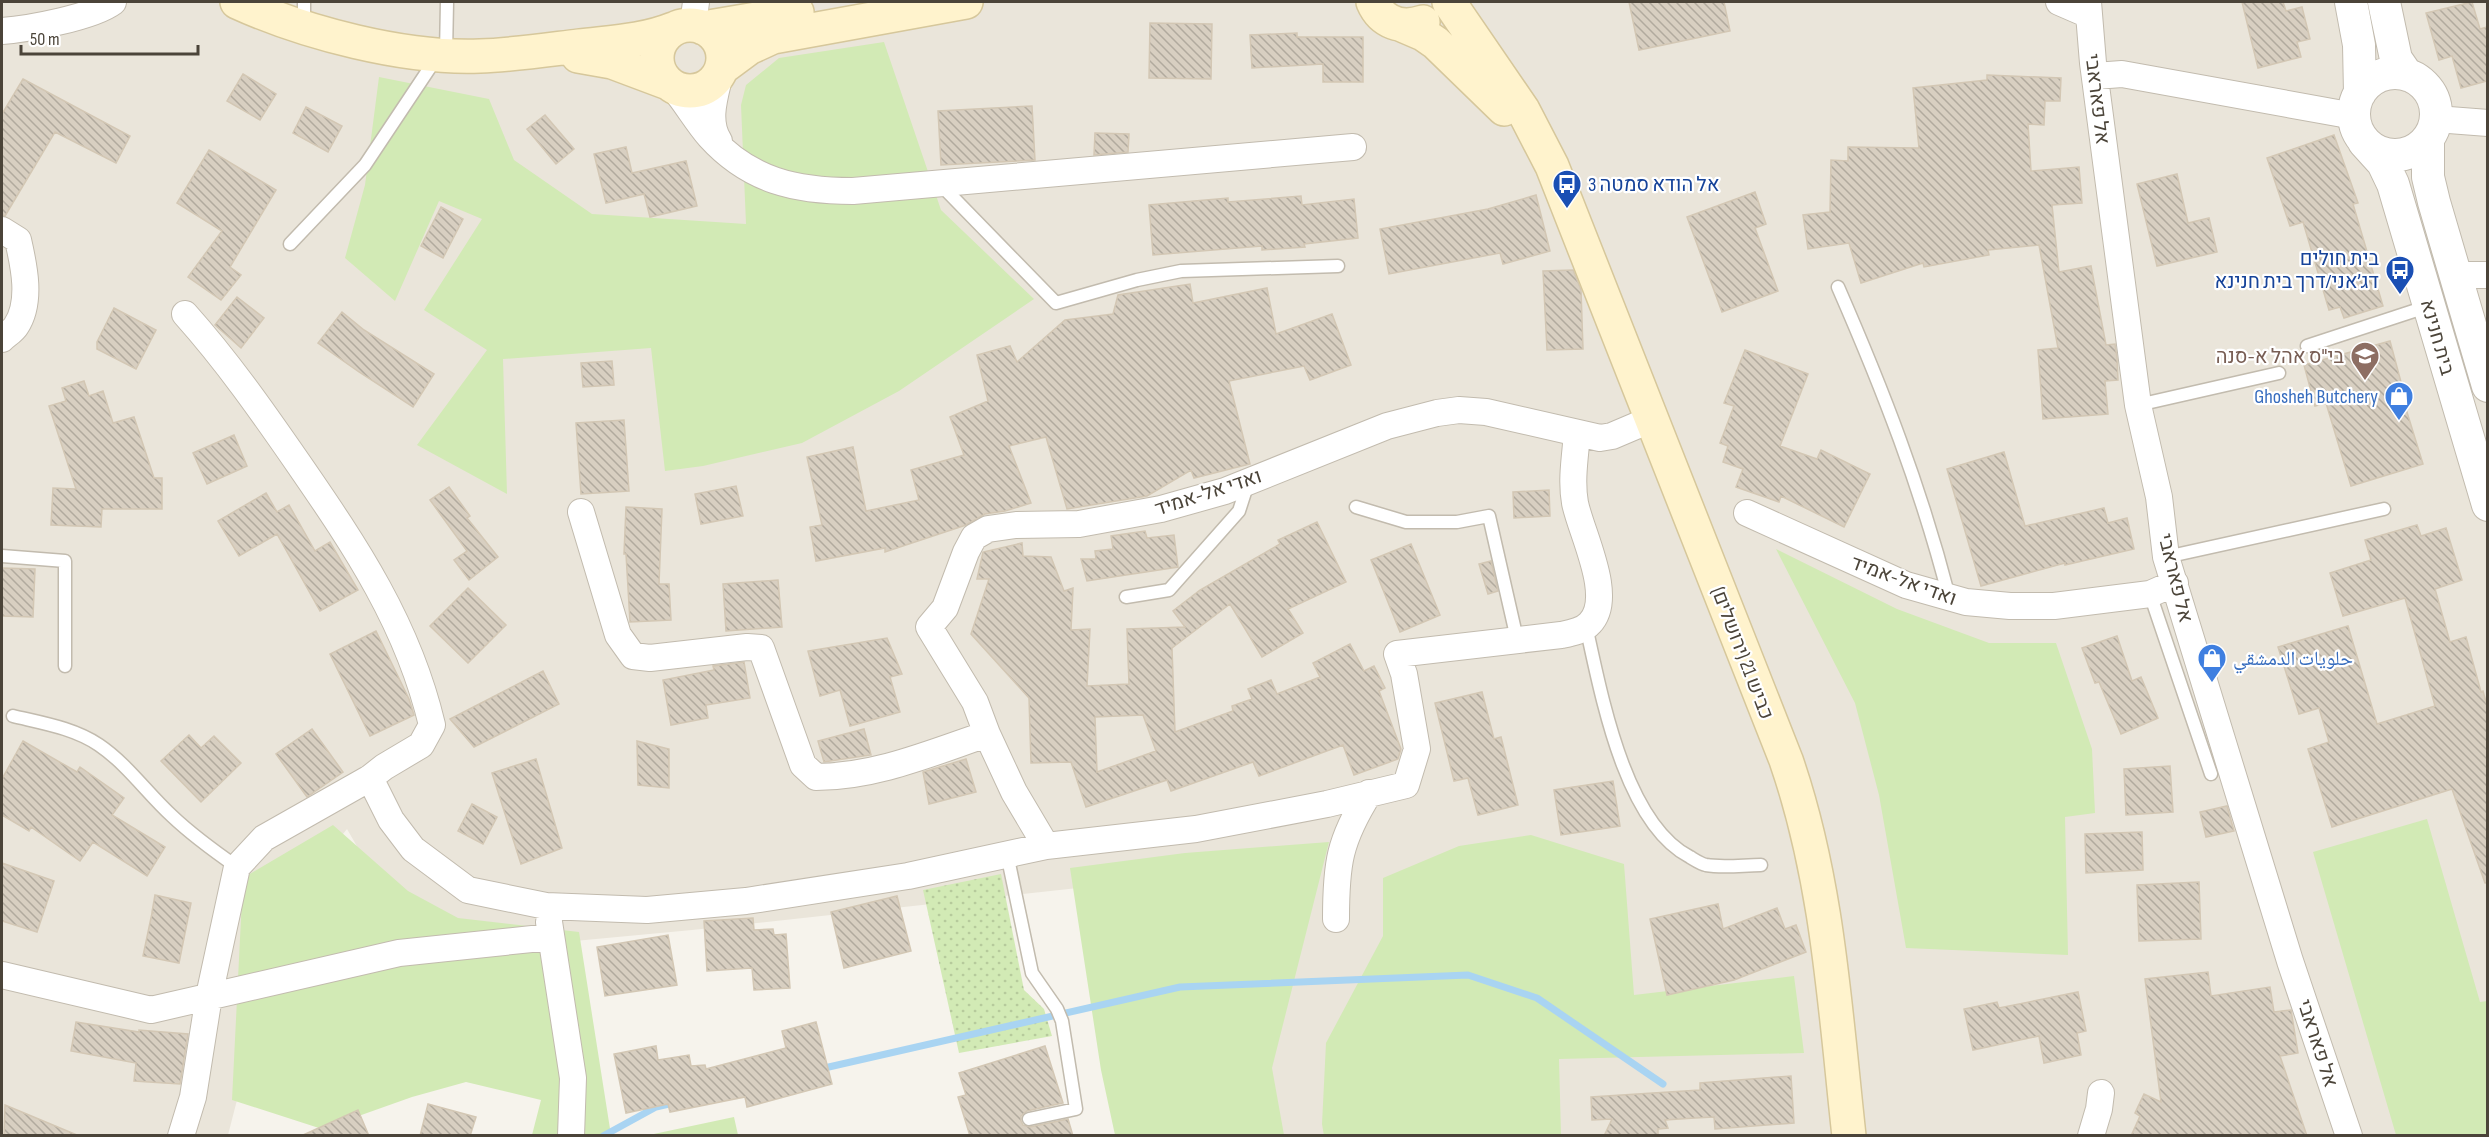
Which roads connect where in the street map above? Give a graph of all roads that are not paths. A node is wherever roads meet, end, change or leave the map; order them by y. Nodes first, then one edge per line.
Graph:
1 (113, 2) edge
2 (237, 2) edge
3 (447, 2) edge
4 (852, 2) edge
5 (966, 2) edge
6 (1442, 2) edge
7 (1449, 2) edge
8 (2059, 2) edge
9 (2351, 2) edge
10 (2384, 2) edge
11 (2089, 8) edge
12 (1379, 10) edge
13 (304, 14) edge
14 (691, 21) edge
15 (2, 31) edge
16 (528, 53) junction
17 (442, 55) junction
18 (721, 71) junction
19 (2407, 75) junction
20 (2094, 76) junction
21 (670, 84) junction
22 (2359, 117) junction
23 (2487, 123) edge
24 (2432, 129) junction
25 (1353, 147) dead end
26 (731, 156) junction
27 (939, 183) junction
28 (1562, 189) junction
29 (2, 230) edge
30 (290, 243) dead end
31 (1338, 266) dead end
32 (2455, 274) junction
33 (2487, 274) edge
34 (1838, 287) dead end
35 (2429, 306) junction
36 (185, 314) dead end
37 (2, 339) edge
38 (2307, 346) dead end
39 (2279, 373) dead end
40 (2487, 386) edge
41 (2138, 405) junction
42 (1652, 419) junction
43 (1577, 434) junction
44 (1248, 482) junction
45 (2487, 505) edge
46 (1356, 507) dead end
47 (2384, 509) dead end
48 (581, 512) dead end
49 (1747, 513) dead end
50 (2, 556) edge
51 (2166, 557) junction
52 (2175, 583) junction
53 (2150, 594) junction
54 (1126, 597) dead end
55 (1949, 597) junction
56 (1586, 626) junction
57 (1517, 639) junction
58 (64, 666) dead end
59 (13, 716) dead end
60 (987, 734) junction
61 (2211, 774) dead end
62 (370, 778) junction
63 (1369, 793) junction
64 (1046, 846) junction
65 (1007, 854) junction
66 (1761, 865) dead end
67 (237, 867) junction
68 (546, 906) junction
69 (1336, 919) dead end
70 (551, 937) junction
71 (2, 975) edge
72 (209, 996) junction
73 (2101, 1093) dead end
74 (1029, 1119) dead end
75 (181, 1136) edge
76 (571, 1136) edge
77 (1849, 1136) edge
78 (2091, 1136) edge
79 (2349, 1136) edge

1 - 15 street
2 - 13 main road
3 - 17 lane
4 - 14 main road
5 - 18 main road
6 - 12 main road
7 - 28 main road, כביש 21 (ירושלים)
8 - 11 street
9 - 22 street
10 - 19 street
11 - 20 street, אל פאראבי
12 - 28 main road, כביש 21 (ירושלים)
13 - 17 main road
14 - 16 main road
14 - 18 main road
14 - 21 main road
16 - 17 main road
16 - 21 main road
17 - 30 lane
18 - 21 main road
18 - 26 street
19 - 22 street
19 - 24 street
20 - 22 street
20 - 41 street, אל פאראבי
21 - 26 street
22 - 24 street
22 - 35 street, בית חנינא
23 - 24 street
24 - 32 street, בית חנינא
25 - 27 street
26 - 27 street
27 - 31 lane
28 - 42 main road, כביש 21 (ירושלים)
29 - 37 street
32 - 33 street
32 - 40 street, בית חנינא
34 - 55 lane
35 - 38 lane
35 - 45 street, בית חנינא
36 - 62 street
39 - 41 lane
41 - 51 street, אל פאראבי
42 - 43 street, ואדי אל-אמיד
42 - 77 main road, כביש 21 (ירושלים)
43 - 44 street, ואדי אל-אמיד
43 - 56 street
44 - 54 lane
44 - 60 street, ואדי אל-אמיד
46 - 57 lane
47 - 51 lane
48 - 60 street
49 - 55 street, ואדי אל-אמיד
50 - 58 lane
51 - 52 street, אל פאראבי
52 - 53 street, ואדי אל-אמיד
52 - 79 street, אל פאראבי
53 - 55 street, ואדי אל-אמיד
53 - 61 lane
56 - 57 street
56 - 66 lane
57 - 63 street
59 - 67 lane
60 - 64 street
62 - 67 street
62 - 68 street
63 - 64 street
63 - 69 street
64 - 65 street
65 - 68 street
65 - 74 lane
67 - 72 street
68 - 70 street
70 - 72 street
70 - 76 street
71 - 72 street
72 - 75 street
73 - 78 street

